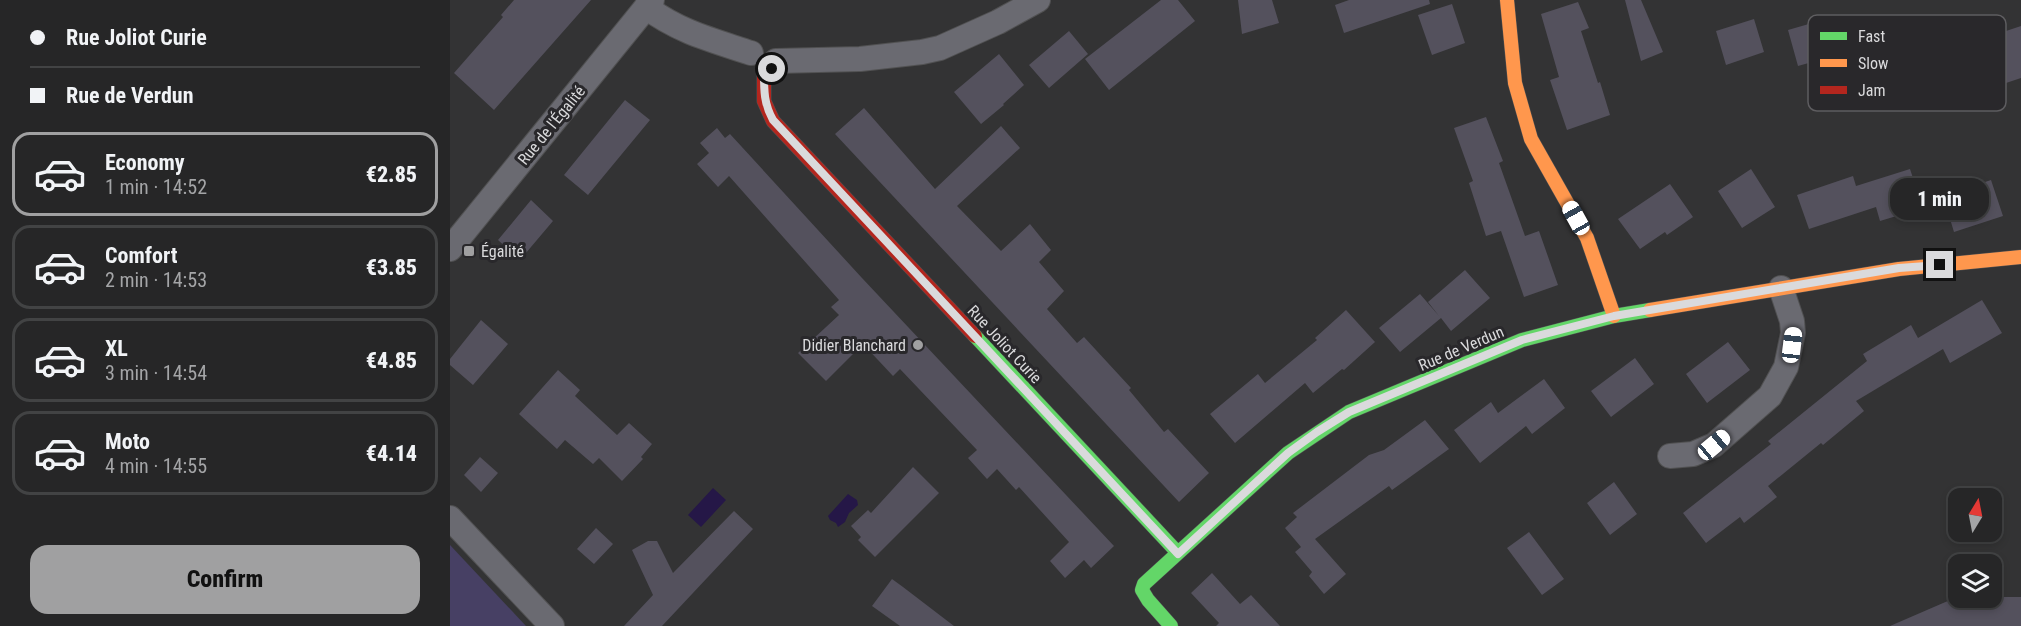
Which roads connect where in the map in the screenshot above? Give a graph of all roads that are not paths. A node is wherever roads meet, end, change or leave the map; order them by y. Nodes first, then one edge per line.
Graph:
1 (1038, 0) edge
2 (1507, 0) edge
3 (649, 4) edge
4 (770, 67) junction
5 (450, 249) edge
6 (2021, 257) edge
7 (1781, 288) junction
8 (1614, 316) junction
9 (1670, 456) dead end
10 (450, 518) edge
11 (1178, 554) junction
12 (552, 626) edge
13 (1171, 626) edge

1 - 4 street
2 - 8 street
3 - 4 street
3 - 5 street, Rue de l'Égalité
4 - 11 street, Rue Joliot Curie
6 - 7 street, Rue de Verdun
7 - 8 street, Rue de Verdun
7 - 9 street
8 - 11 street, Rue de Verdun
10 - 12 street
11 - 13 street

